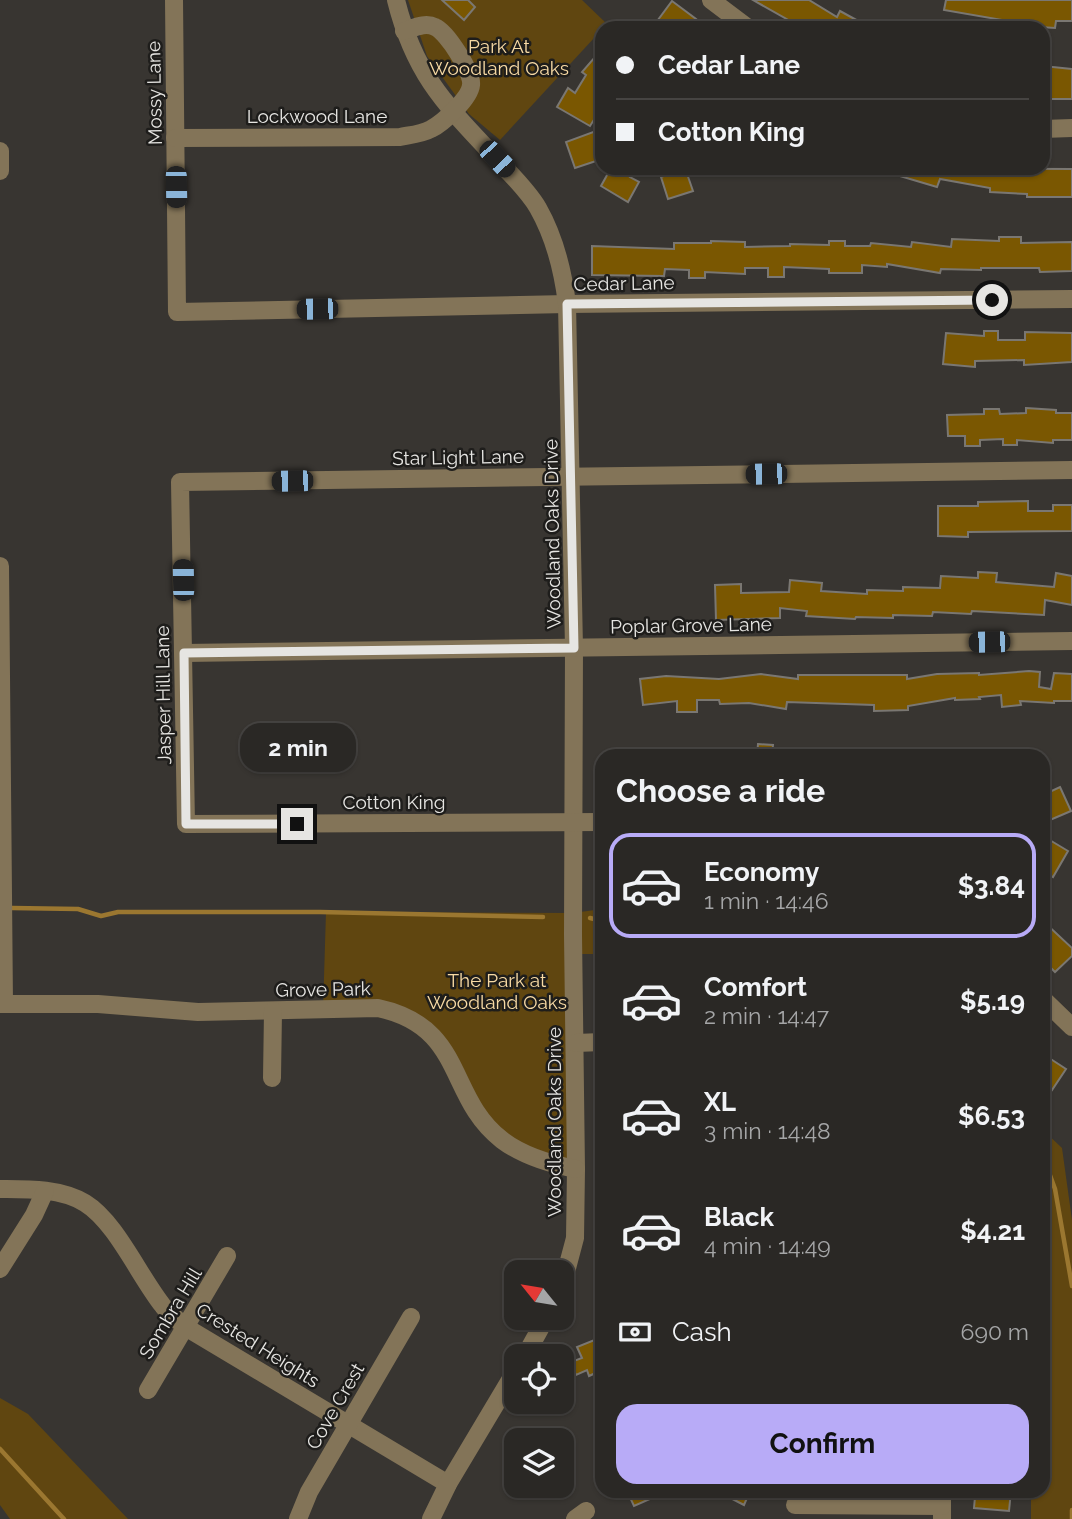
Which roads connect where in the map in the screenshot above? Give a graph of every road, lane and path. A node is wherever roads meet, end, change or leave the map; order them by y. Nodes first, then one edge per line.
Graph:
1 (174, 0) edge
2 (396, 0) edge
3 (711, 0) edge
4 (737, 21) edge
5 (404, 31) junction
6 (452, 112) junction
7 (1072, 128) edge
8 (1050, 129) edge
9 (175, 138) junction
10 (0, 151) edge
11 (0, 171) edge
12 (1072, 299) edge
13 (567, 304) junction
14 (177, 312) joint
15 (1072, 470) edge
16 (572, 476) junction
17 (180, 482) joint
18 (0, 566) edge
19 (0, 617) edge
20 (1072, 641) edge
21 (574, 648) junction
22 (184, 653) junction
23 (1, 811) edge
24 (574, 822) junction
25 (595, 822) edge
26 (186, 824) joint
27 (2, 1004) edge
28 (1050, 1006) edge
29 (273, 1011) junction
30 (1072, 1027) edge
31 (595, 1043) edge
32 (576, 1044) junction
33 (272, 1079) dead end
34 (576, 1168) junction
35 (0, 1189) edge
36 (45, 1191) junction
37 (227, 1256) dead end
38 (569, 1260) edge
39 (0, 1269) edge
40 (411, 1317) dead end
41 (187, 1328) junction
42 (148, 1390) dead end
43 (504, 1390) edge
44 (348, 1426) junction
45 (449, 1484) junction
46 (795, 1505) dead end
47 (942, 1505) edge
48 (298, 1519) edge
49 (431, 1519) edge

1 - 9 street, Mossy Lane
2 - 5 street, Woodland Oaks Drive
3 - 4 street
5 - 6 street, Woodland Oaks Drive
5 - 6 street
6 - 9 street, Lockwood Lane
6 - 13 street, Woodland Oaks Drive
7 - 8 street
9 - 14 street, Mossy Lane
10 - 11 street
12 - 13 street, Cedar Lane
13 - 14 street, Cedar Lane
13 - 16 street, Woodland Oaks Drive
15 - 16 street, Star Light Lane
16 - 17 street, Star Light Lane
16 - 21 street, Woodland Oaks Drive
17 - 22 street, Jasper Hill Lane
18 - 19 street
19 - 23 street
20 - 21 street, Poplar Grove Lane
21 - 22 street, Poplar Grove Lane
21 - 24 street, Woodland Oaks Drive
22 - 26 street, Jasper Hill Lane
23 - 27 street
24 - 25 street, Cotton King
24 - 26 street, Cotton King
24 - 32 street, Woodland Oaks Drive
27 - 29 street, Grove Park
28 - 30 street
29 - 33 street
29 - 34 street, Grove Park
31 - 32 street
32 - 34 street, Woodland Oaks Drive
34 - 38 street, Woodland Oaks Drive
35 - 36 street, Crested Heights
36 - 39 street
36 - 41 street, Crested Heights
37 - 41 street, Sombra Hill
40 - 44 street, Cove Crest
41 - 42 street, Sombra Hill
41 - 44 street, Crested Heights
43 - 45 street
44 - 45 street, Crested Heights
44 - 48 street, Cove Crest
45 - 49 street
46 - 47 street

